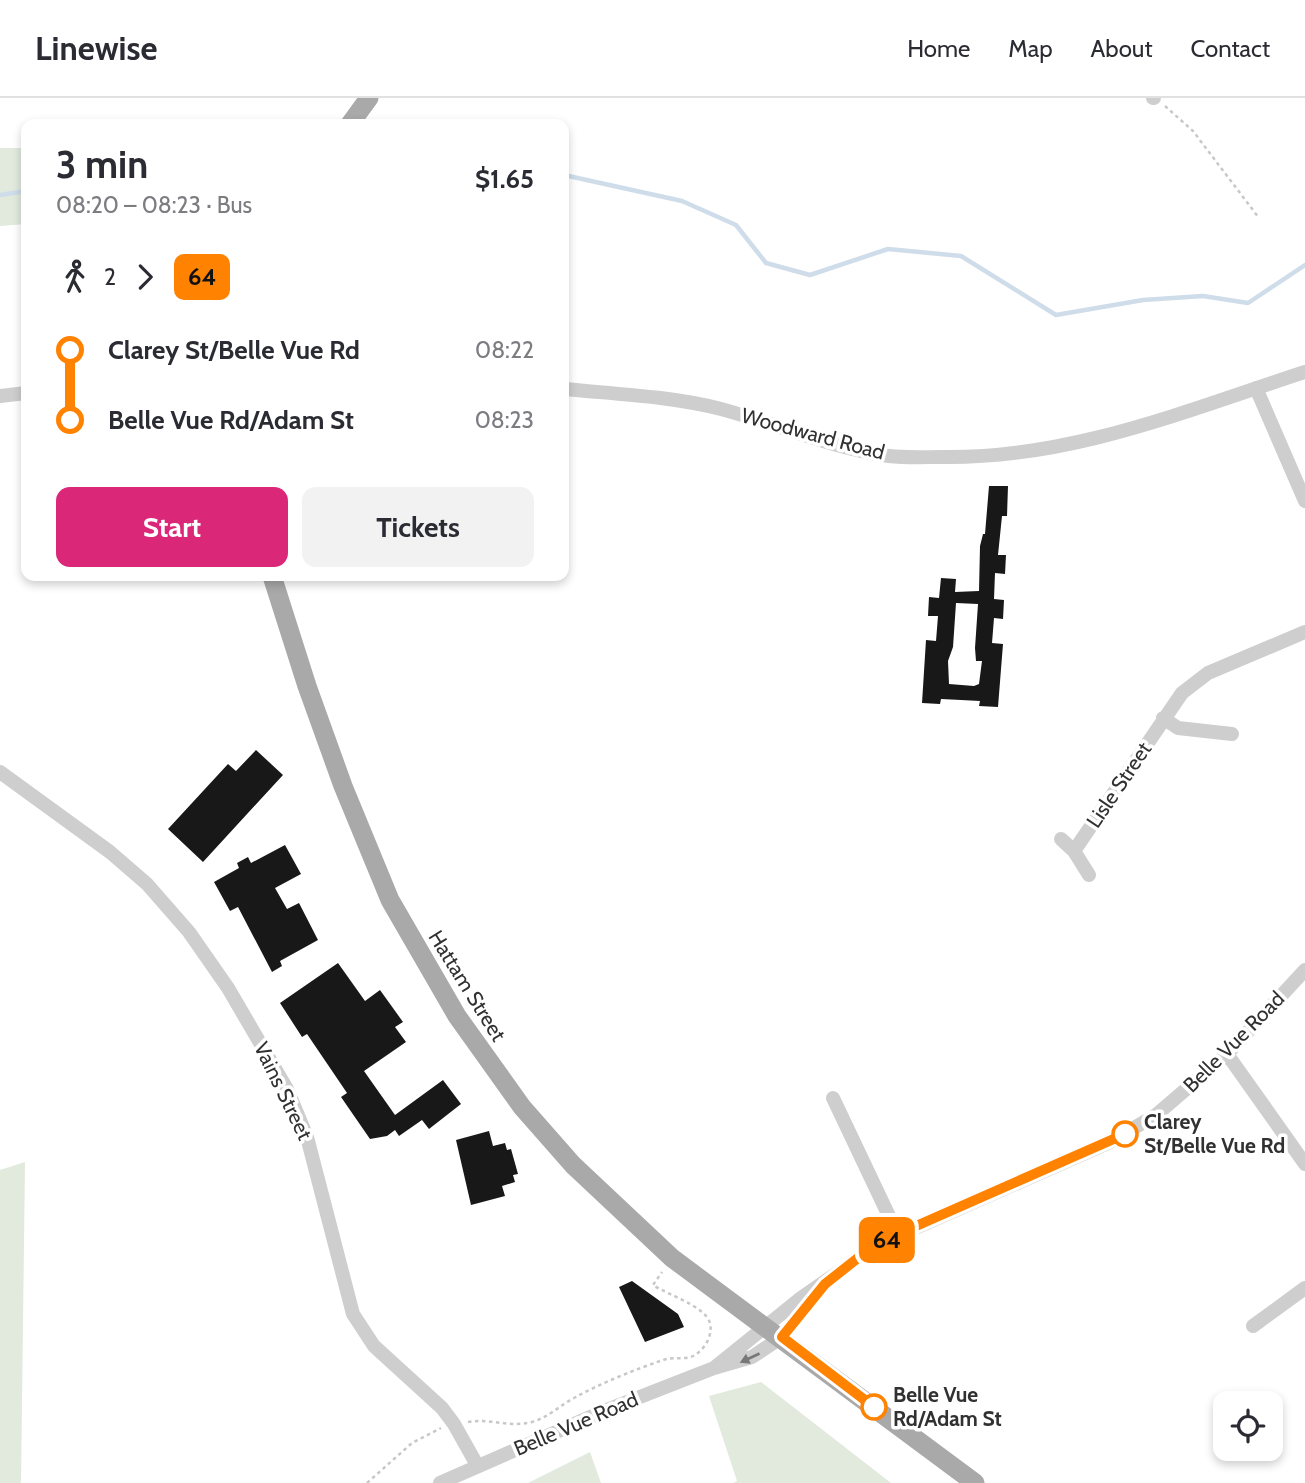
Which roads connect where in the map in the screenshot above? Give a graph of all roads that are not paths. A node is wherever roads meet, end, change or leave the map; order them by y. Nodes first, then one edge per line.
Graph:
1 (369, 98) edge
2 (354, 119) edge
3 (1305, 372) edge
4 (1256, 388) junction
5 (569, 390) edge
6 (21, 394) edge
7 (0, 396) edge
8 (1305, 500) edge
9 (274, 581) edge
10 (1305, 632) edge
11 (1163, 719) junction
12 (1235, 734) dead end
13 (0, 772) edge
14 (1061, 839) dead end
15 (1074, 851) junction
16 (1088, 875) dead end
17 (1305, 970) edge
18 (1227, 1054) junction
19 (833, 1098) dead end
20 (1305, 1164) edge
21 (898, 1234) junction
22 (825, 1284) junction
23 (1305, 1288) edge
24 (765, 1325) junction
25 (1253, 1326) dead end
26 (782, 1337) junction
27 (714, 1368) junction
28 (477, 1465) junction
29 (440, 1483) edge
30 (975, 1483) edge

1 - 2 main road
3 - 4 street, Woodward Road
4 - 5 street, Woodward Road
4 - 8 street
6 - 7 street
9 - 24 main road, Hattam Street
10 - 11 street, Lisle Street
11 - 12 street, Lisle Street
11 - 15 street, Lisle Street
13 - 28 street, Vains Street
14 - 15 street, Lisle Street
15 - 16 street, Lisle Street
17 - 18 street, Belle Vue Road
18 - 20 street
18 - 21 street, Belle Vue Road
19 - 21 street
21 - 22 street, Belle Vue Road
22 - 24 street, Belle Vue Road
22 - 26 street, Belle Vue Road
23 - 25 street
24 - 26 main road, Hattam Street
24 - 27 street, Belle Vue Road
26 -> 27 street, Belle Vue Road
26 - 30 main road, Hattam Street
27 - 28 street, Belle Vue Road
28 - 29 street, Belle Vue Road

